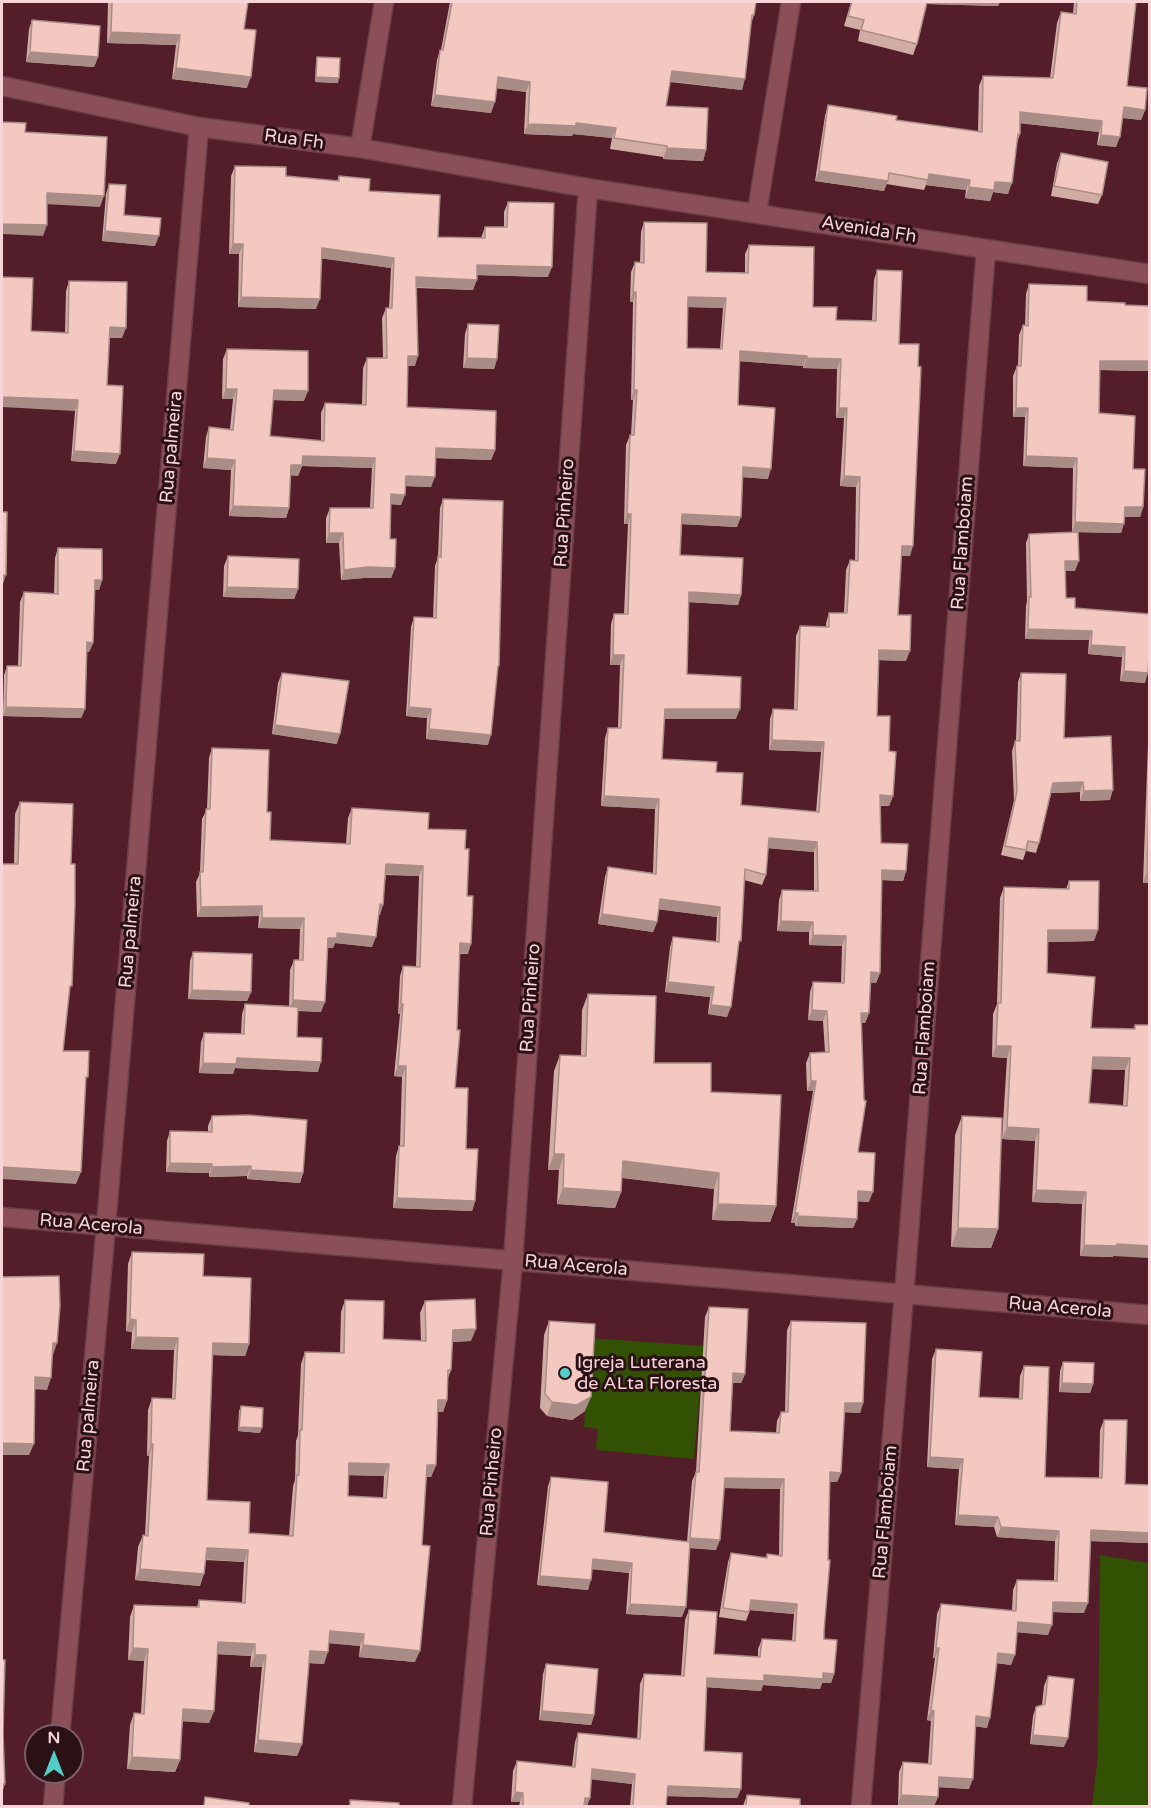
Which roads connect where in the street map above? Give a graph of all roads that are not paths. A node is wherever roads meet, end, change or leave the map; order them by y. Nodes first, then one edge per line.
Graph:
1 (384, 2) edge
2 (791, 2) edge
3 (2, 86) edge
4 (199, 127) junction
5 (360, 148) junction
6 (588, 188) junction
7 (757, 212) junction
8 (986, 249) junction
9 (1149, 269) edge
10 (2, 1217) edge
11 (106, 1226) junction
12 (513, 1261) junction
13 (904, 1295) junction
14 (1149, 1315) edge
15 (61, 1724) edge
16 (55, 1784) edge
17 (53, 1806) edge
18 (462, 1806) edge
19 (861, 1806) edge

1 - 5 street
2 - 7 street
3 - 4 street, Rua Fh
4 - 5 street, Rua Fh
4 - 11 street, Rua palmeira
5 - 6 street, Rua Fh
6 - 7 street, Avenida Fh
6 - 12 street, Rua Pinheiro
7 - 8 street, Avenida Fh
8 - 9 street, Avenida Fh
8 - 13 street, Rua Flamboiam
10 - 11 street, Rua Acerola
11 - 12 street, Rua Acerola
11 - 15 street, Rua palmeira
12 - 13 street, Rua Acerola
12 - 18 street, Rua Pinheiro
13 - 14 street, Rua Acerola
13 - 19 street, Rua Flamboiam
16 - 17 street

